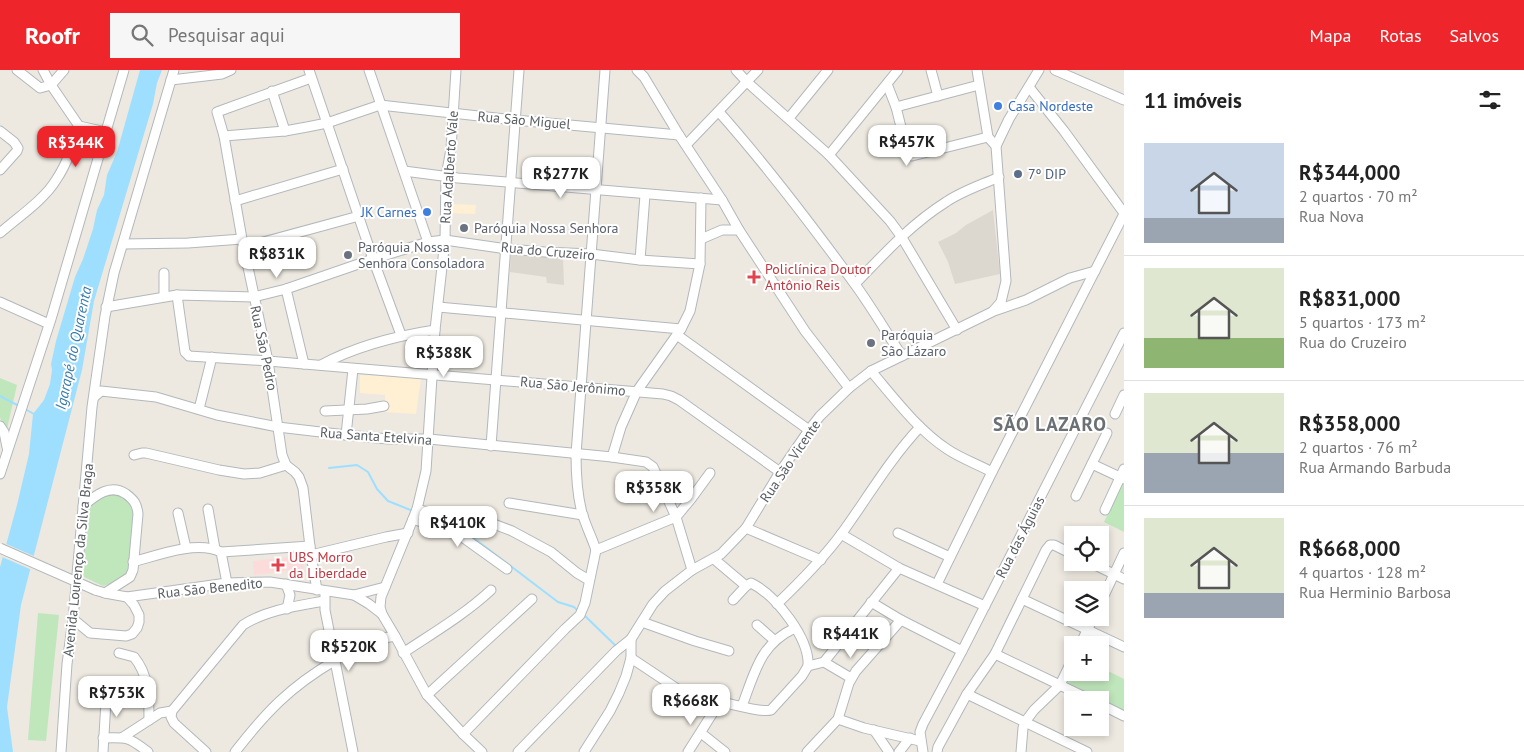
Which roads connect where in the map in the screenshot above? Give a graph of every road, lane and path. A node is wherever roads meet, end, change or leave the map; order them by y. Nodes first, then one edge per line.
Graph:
1 (17, 70) edge
2 (43, 70) edge
3 (64, 70) edge
4 (124, 70) edge
5 (174, 70) edge
6 (231, 70) edge
7 (369, 70) edge
8 (456, 70) edge
9 (519, 70) edge
10 (605, 70) edge
11 (637, 70) edge
12 (736, 70) edge
13 (758, 70) edge
14 (828, 70) edge
15 (898, 70) edge
16 (931, 70) edge
17 (977, 70) edge
18 (1039, 70) edge
19 (1054, 70) edge
20 (310, 74) edge
21 (644, 74) edge
22 (171, 80) junction
23 (747, 82) junction
24 (886, 84) junction
25 (50, 85) junction
26 (979, 85) junction
27 (1029, 87) junction
28 (272, 91) junction
29 (938, 96) junction
30 (1124, 100) edge
31 (380, 105) junction
32 (896, 107) junction
33 (718, 112) junction
34 (452, 113) junction
35 (788, 118) junction
36 (515, 120) junction
37 (328, 123) junction
38 (79, 126) junction
39 (600, 127) junction
40 (0, 131) edge
41 (285, 131) junction
42 (106, 132) junction
43 (679, 135) junction
44 (224, 136) junction
45 (988, 137) junction
46 (686, 145) junction
47 (996, 146) junction
48 (830, 155) junction
49 (343, 169) junction
50 (0, 170) edge
51 (404, 171) junction
52 (446, 176) junction
53 (998, 177) junction
54 (512, 183) junction
55 (596, 190) junction
56 (645, 195) junction
57 (701, 198) junction
58 (722, 200) junction
59 (235, 201) junction
60 (1124, 213) edge
61 (359, 216) junction
62 (739, 230) junction
63 (0, 233) edge
64 (901, 236) junction
65 (701, 239) junction
66 (444, 240) junction
67 (428, 242) junction
68 (243, 243) junction
69 (122, 244) junction
70 (507, 249) junction
71 (591, 254) junction
72 (373, 259) junction
73 (640, 260) junction
74 (700, 264) junction
75 (1095, 271) junction
76 (164, 273) dead end
77 (855, 284) junction
78 (286, 289) junction
79 (177, 295) junction
80 (164, 296) junction
81 (254, 298) junction
82 (0, 302) edge
83 (106, 307) junction
84 (438, 307) junction
85 (994, 311) junction
86 (501, 313) junction
87 (587, 320) junction
88 (49, 324) junction
89 (435, 330) junction
90 (957, 330) junction
91 (679, 332) junction
92 (1124, 333) edge
93 (401, 336) junction
94 (902, 356) junction
95 (212, 357) junction
96 (268, 361) junction
97 (304, 364) junction
98 (321, 365) junction
99 (354, 369) junction
100 (871, 371) junction
101 (432, 375) junction
102 (497, 380) junction
103 (581, 387) junction
104 (849, 388) junction
105 (637, 391) junction
106 (1124, 395) edge
107 (94, 397) junction
108 (384, 406) dead end
109 (199, 409) junction
110 (349, 411) junction
111 (325, 412) dead end
112 (1114, 414) dead end
113 (0, 426) edge
114 (278, 427) junction
115 (920, 427) junction
116 (809, 430) junction
117 (1107, 433) dead end
118 (346, 435) junction
119 (429, 440) junction
120 (492, 446) junction
121 (7, 450) junction
122 (576, 454) junction
123 (134, 456) dead end
124 (612, 457) junction
125 (1092, 464) junction
126 (286, 465) junction
127 (780, 472) junction
128 (992, 472) junction
129 (710, 473) dead end
130 (0, 474) edge
131 (1123, 475) edge
132 (1076, 496) dead end
133 (509, 503) dead end
134 (83, 506) junction
135 (208, 510) dead end
136 (1104, 510) dead end
137 (178, 513) dead end
138 (416, 513) junction
139 (582, 515) junction
140 (676, 516) junction
141 (746, 528) junction
142 (408, 533) junction
143 (898, 533) dead end
144 (841, 534) junction
145 (0, 548) edge
146 (186, 548) junction
147 (218, 550) junction
148 (310, 550) junction
149 (596, 550) junction
150 (1064, 550) edge
151 (1124, 553) edge
152 (950, 557) junction
153 (714, 559) junction
154 (821, 560) junction
155 (133, 562) junction
156 (507, 568) dead end
157 (899, 568) junction
158 (692, 570) junction
159 (1108, 571) edge
160 (1114, 574) junction
161 (1124, 579) edge
162 (589, 580) junction
163 (227, 583) junction
164 (286, 584) junction
165 (936, 584) junction
166 (1109, 585) edge
167 (746, 586) junction
168 (385, 587) junction
169 (491, 590) dead end
170 (105, 594) junction
171 (322, 594) junction
172 (354, 595) junction
173 (127, 597) junction
174 (532, 599) dead end
175 (1022, 599) junction
176 (733, 600) dead end
177 (872, 602) junction
178 (777, 604) junction
179 (985, 606) junction
180 (287, 608) junction
181 (382, 614) junction
182 (73, 619) junction
183 (902, 620) junction
184 (642, 622) junction
185 (757, 624) dead end
186 (1090, 626) edge
187 (796, 628) junction
188 (1088, 630) junction
189 (395, 636) junction
190 (1085, 636) edge
191 (631, 639) junction
192 (774, 640) junction
193 (333, 648) junction
194 (1124, 648) edge
195 (729, 651) dead end
196 (962, 651) junction
197 (119, 653) dead end
198 (403, 653) junction
199 (994, 654) junction
200 (631, 660) junction
201 (334, 661) junction
202 (824, 662) junction
203 (808, 666) junction
204 (1064, 677) edge
205 (851, 678) junction
206 (1060, 685) junction
207 (102, 689) dead end
208 (1072, 691) edge
209 (967, 694) junction
210 (427, 695) junction
211 (742, 706) junction
212 (1109, 708) edge
213 (172, 711) junction
214 (712, 712) junction
215 (1124, 716) edge
216 (838, 719) junction
217 (149, 720) junction
218 (1025, 722) junction
219 (874, 730) junction
220 (701, 733) junction
221 (463, 734) junction
222 (124, 737) junction
223 (103, 738) junction
224 (910, 738) junction
225 (920, 740) junction
226 (61, 752) edge
227 (103, 752) edge
228 (148, 752) edge
229 (206, 752) edge
230 (235, 752) edge
231 (353, 752) edge
232 (482, 752) edge
233 (518, 752) edge
234 (584, 752) edge
235 (688, 752) edge
236 (725, 752) edge
237 (807, 752) edge
238 (889, 752) edge
239 (899, 752) edge
240 (923, 752) edge
241 (937, 752) edge
242 (1021, 752) edge
243 (1087, 752) edge

1 - 25 street
2 - 25 street
3 - 25 street
4 - 42 street
5 - 22 street, Avenida Lourenço da Silva Braga
6 - 22 street
7 - 31 street
8 - 34 street, Rua Adalberto Vale
9 - 36 street
10 - 39 street
11 - 21 street
12 - 23 street
13 - 23 street
14 - 35 street
15 - 24 street
16 - 29 street
17 - 26 street
18 - 27 street
19 - 30 street
20 - 28 street, Rua São Pedro
20 - 37 street
21 - 43 street
22 - 69 street, Avenida Lourenço da Silva Braga
23 - 33 street
23 - 35 street
24 - 32 street
24 - 48 street
25 - 38 street
26 - 29 street
26 - 45 street
27 - 47 street
27 - 60 street
28 - 41 street
28 - 44 street, Rua São Pedro
29 - 32 street
31 - 34 street, Rua São Miguel
31 - 37 street, Rua São Miguel
31 - 51 street
32 - 45 street
33 - 46 street
33 - 77 street
34 - 36 street, Rua São Miguel
34 - 52 street, Rua Adalberto Vale
35 - 48 street
36 - 39 street, Rua São Miguel
36 - 54 street
37 - 41 street, Rua São Miguel
37 - 49 street
38 - 42 street
38 - 63 street
39 - 43 street, Rua São Miguel
39 - 55 street
40 - 50 street
41 - 44 street, Rua São Miguel
42 - 88 street
43 - 46 street
44 - 59 street, Rua São Pedro
45 - 47 street
46 - 58 street
47 - 53 street
48 - 64 street
49 - 59 street
49 - 61 street
51 - 52 street
51 - 67 street
52 - 54 street
52 - 66 street, Rua Adalberto Vale
53 - 64 street
53 - 85 street
54 - 55 street
54 - 70 street
55 - 56 street
55 - 71 street
56 - 57 street
56 - 73 street
57 - 58 street
57 - 65 street
58 - 62 street
59 - 68 street, Rua São Pedro
60 - 75 street
61 - 68 street
61 - 72 street
62 - 65 street
62 - 104 street
64 - 77 street
64 - 90 street
65 - 74 street
66 - 67 street, Rua do Cruzeiro
66 - 70 street, Rua do Cruzeiro
66 - 84 street, Rua Adalberto Vale
67 - 72 street, Rua do Cruzeiro
68 - 69 street
68 - 81 street, Rua São Pedro
69 - 83 street, Avenida Lourenço da Silva Braga
70 - 71 street, Rua do Cruzeiro
70 - 86 street
71 - 73 street, Rua do Cruzeiro
71 - 87 street
72 - 78 street, Rua do Cruzeiro
72 - 93 street
73 - 74 street, Rua do Cruzeiro
74 - 91 street
75 - 85 street, Rua São Vicente
75 - 128 street
76 - 80 street
77 - 94 street
78 - 81 street, Rua do Cruzeiro
78 - 97 street
79 - 80 street, Rua do Cruzeiro
79 - 81 street, Rua do Cruzeiro
79 - 95 street, Rua São Jerônimo
80 - 83 street, Rua do Cruzeiro
81 - 96 street, Rua São Pedro
82 - 88 street
83 - 107 street, Avenida Lourenço da Silva Braga
84 - 86 street
84 - 89 street, Rua Adalberto Vale
85 - 90 street, Rua São Vicente
86 - 87 street
86 - 102 street
87 - 91 street
87 - 103 street
88 - 121 street
89 - 93 street
89 - 101 street, Rua Adalberto Vale
90 - 94 street, Rua São Vicente
91 - 105 street
91 - 116 street
92 - 179 street, Rua das Águias
93 - 98 street
94 - 100 street, Rua São Vicente
95 - 96 street, Rua São Jerônimo
95 - 109 street
96 - 97 street, Rua São Jerônimo
96 - 114 street, Rua São Pedro
97 - 98 street, Rua São Jerônimo
98 - 99 street, Rua São Jerônimo
99 - 101 street, Rua São Jerônimo
99 - 110 street
100 - 104 street, Rua São Vicente
100 - 115 street
101 - 102 street, Rua São Jerônimo
101 - 119 street, Rua Adalberto Vale
102 - 103 street, Rua São Jerônimo
102 - 120 street
103 - 105 street, Rua São Jerônimo
103 - 122 street
104 - 116 street, Rua São Vicente
105 - 124 street
105 - 127 street, Rua São Jerônimo
106 - 112 street
107 - 109 street, Rua Santa Etelvina
107 - 134 street, Avenida Lourenço da Silva Braga
108 - 110 street
109 - 114 street, Rua Santa Etelvina
110 - 111 street
110 - 118 street
113 - 121 street
114 - 118 street, Rua Santa Etelvina
114 - 126 street, Rua São Pedro
115 - 128 street
115 - 144 street
116 - 127 street, Rua São Vicente
117 - 125 street
118 - 119 street, Rua Santa Etelvina
119 - 120 street, Rua Santa Etelvina
119 - 138 street, Rua Adalberto Vale
120 - 122 street, Rua Santa Etelvina
121 - 130 street
122 - 124 street, Rua Santa Etelvina
122 - 139 street
123 - 126 street
124 - 140 street, Rua Santa Etelvina
125 - 131 street
125 - 132 street
126 - 148 street, Rua São Pedro
127 - 141 street, Rua São Vicente
128 - 152 street
129 - 140 street
131 - 136 street
133 - 139 street
134 - 155 street
134 - 182 street, Avenida Lourenço da Silva Braga
135 - 147 street
137 - 146 street
138 - 142 street, Rua Adalberto Vale
138 - 156 street
138 - 162 street
139 - 149 street
140 - 149 street
140 - 158 street
141 - 153 street, Rua São Vicente
141 - 154 street
142 - 148 street
142 - 168 street, Rua Adalberto Vale
143 - 152 street
144 - 154 street
144 - 157 street
145 - 170 street, Rua São Benedito, bridge
146 - 147 street
146 - 155 street
147 - 148 street
147 - 163 street
148 - 171 street, Rua São Pedro
149 - 162 street
150 - 175 street
151 - 160 street
152 - 165 street
153 - 158 street, Rua São Vicente
153 - 167 street
154 - 178 street
155 - 170 street
157 - 165 street
157 - 177 street
158 - 184 street, Rua São Vicente
159 - 160 street
160 - 161 street
160 - 166 street
162 - 221 street
163 - 164 street, Rua São Benedito
163 - 173 street, Rua São Benedito
164 - 171 street, Rua São Benedito
164 - 180 street
165 - 179 street
167 - 176 street
167 - 178 street
168 - 172 street, Rua São Benedito
168 - 181 street, Rua Adalberto Vale
169 - 198 street
170 - 173 street, Rua São Benedito
171 - 172 street, Rua São Benedito
171 - 180 street
171 - 193 street, Rua São Pedro
172 - 181 street, Rua São Benedito
173 - 182 street
174 - 210 street
175 - 188 street
175 - 199 street
177 - 183 street
177 - 202 street
178 - 187 street
179 - 196 street, Rua das Águias
180 - 213 street
181 - 189 street, Rua São Benedito
182 - 226 street, Avenida Lourenço da Silva Braga
183 - 196 street
183 - 205 street
184 - 191 street, Rua São Vicente
184 - 195 street
185 - 192 street
186 - 188 street
187 - 192 street
187 - 203 street
188 - 190 street
188 - 194 street
189 - 193 street
189 - 198 street, Rua São Benedito
191 - 200 street
191 - 233 street, Rua São Vicente
192 - 211 street
193 - 201 street, Rua São Pedro
196 - 225 street, Rua das Águias
197 - 217 street
198 - 210 street, Rua São Benedito
199 - 206 street
199 - 209 street
200 - 214 street
200 - 234 street
201 - 230 street
201 - 231 street, Rua São Pedro
202 - 203 street
202 - 205 street
203 - 211 street
204 - 206 street
205 - 216 street
206 - 208 street
206 - 218 street
207 - 223 street
209 - 218 street
209 - 241 street
210 - 221 street, Rua São Benedito
211 - 214 street
212 - 215 street
213 - 217 street
213 - 229 street
214 - 220 street
216 - 219 street
216 - 237 street
217 - 222 street
218 - 242 street
218 - 243 street
219 - 224 street
219 - 238 street
220 - 235 street
220 - 236 street
221 - 232 street, Rua São Benedito
222 - 223 street
222 - 228 street
223 - 227 street
224 - 225 street
224 - 239 street
225 - 240 street

